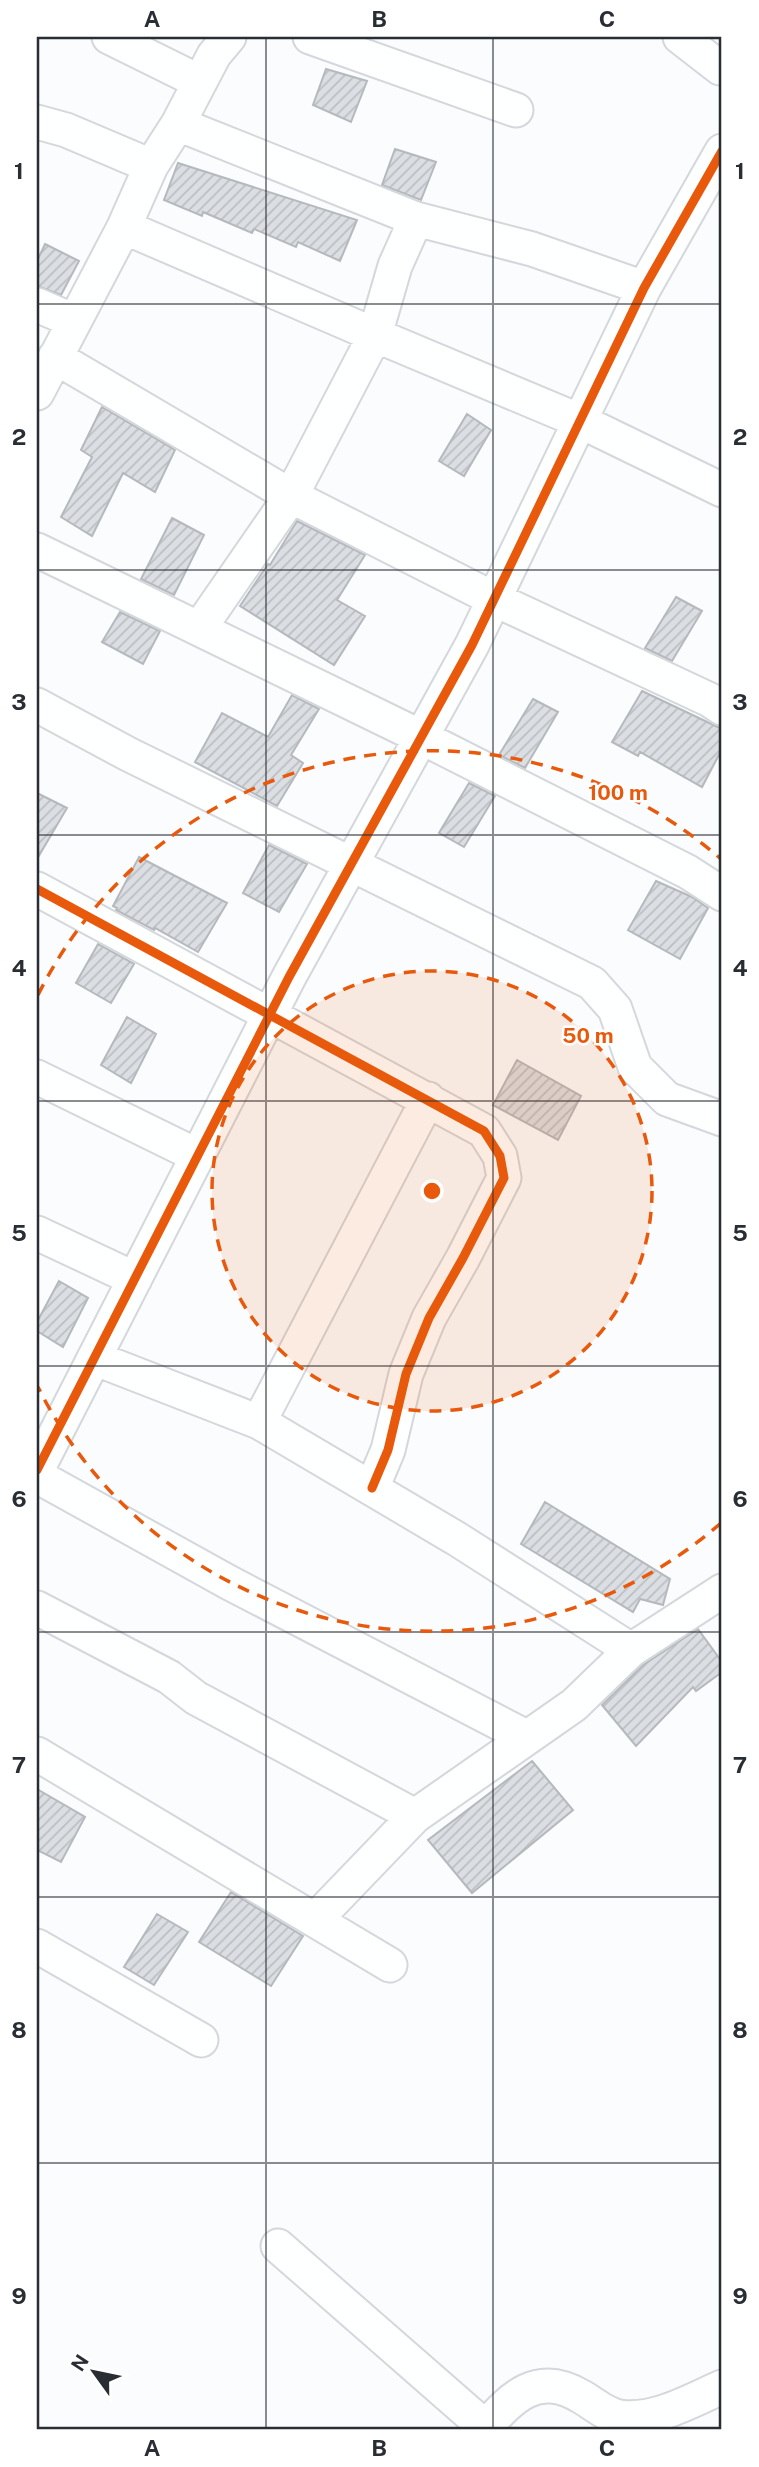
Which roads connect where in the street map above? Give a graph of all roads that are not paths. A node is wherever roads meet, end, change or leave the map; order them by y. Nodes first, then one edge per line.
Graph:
1 (109, 37) edge
2 (229, 37) edge
3 (310, 37) edge
4 (680, 37) edge
5 (710, 37) edge
6 (721, 69) edge
7 (200, 82) junction
8 (516, 110) dead end
9 (37, 122) edge
10 (178, 124) junction
11 (722, 151) edge
12 (151, 166) junction
13 (416, 219) junction
14 (124, 227) junction
15 (644, 288) junction
16 (37, 305) edge
17 (74, 321) junction
18 (375, 335) junction
19 (55, 357) junction
20 (37, 393) edge
21 (580, 421) junction
22 (722, 491) edge
23 (290, 496) junction
24 (37, 550) edge
25 (494, 598) junction
26 (199, 629) junction
27 (37, 705) edge
28 (722, 709) edge
29 (421, 737) junction
30 (352, 863) junction
31 (37, 889) edge
32 (722, 894) edge
33 (269, 1016) junction
34 (37, 1077) edge
35 (428, 1099) junction
36 (722, 1119) edge
37 (198, 1156) junction
38 (37, 1233) edge
39 (135, 1279) junction
40 (94, 1358) junction
41 (49, 1417) edge
42 (259, 1422) junction
43 (37, 1470) edge
44 (37, 1476) edge
45 (372, 1488) junction
46 (722, 1591) edge
47 (37, 1608) edge
48 (631, 1650) junction
49 (526, 1737) junction
50 (37, 1754) edge
51 (415, 1816) junction
52 (315, 1920) junction
53 (37, 1946) edge
54 (390, 1965) dead end
55 (201, 2040) dead end
56 (278, 2246) dead end
57 (722, 2387) edge
58 (628, 2424) edge
59 (484, 2429) edge

1 - 7 street
2 - 7 street
3 - 8 street
4 - 6 street
5 - 6 street
7 - 10 street
9 - 12 street
10 - 12 street
10 - 13 street
11 - 15 street
12 - 14 street
13 - 15 street
13 - 18 street
14 - 17 street
14 - 18 street
15 - 21 street
16 - 17 street
17 - 19 street
18 - 21 street
18 - 23 street
19 - 20 street
19 - 23 street
21 - 22 street
21 - 25 street
23 - 25 street
23 - 26 street
24 - 26 street
25 - 28 street
25 - 29 street
26 - 29 street
27 - 30 street
29 - 30 street
29 - 32 street
30 - 33 street
30 - 36 street
31 - 33 street
33 - 35 street
33 - 37 street
34 - 37 street
35 - 42 street
35 - 45 street
37 - 39 street
38 - 39 street
39 - 40 street
40 - 41 street
40 - 42 street
41 - 43 street
42 - 45 street
44 - 49 street
45 - 48 street
46 - 48 street
47 - 51 street
48 - 49 street
49 - 51 street
50 - 52 street
51 - 52 street
52 - 54 street
53 - 55 street
56 - 59 street
57 - 58 street
58 - 59 street

